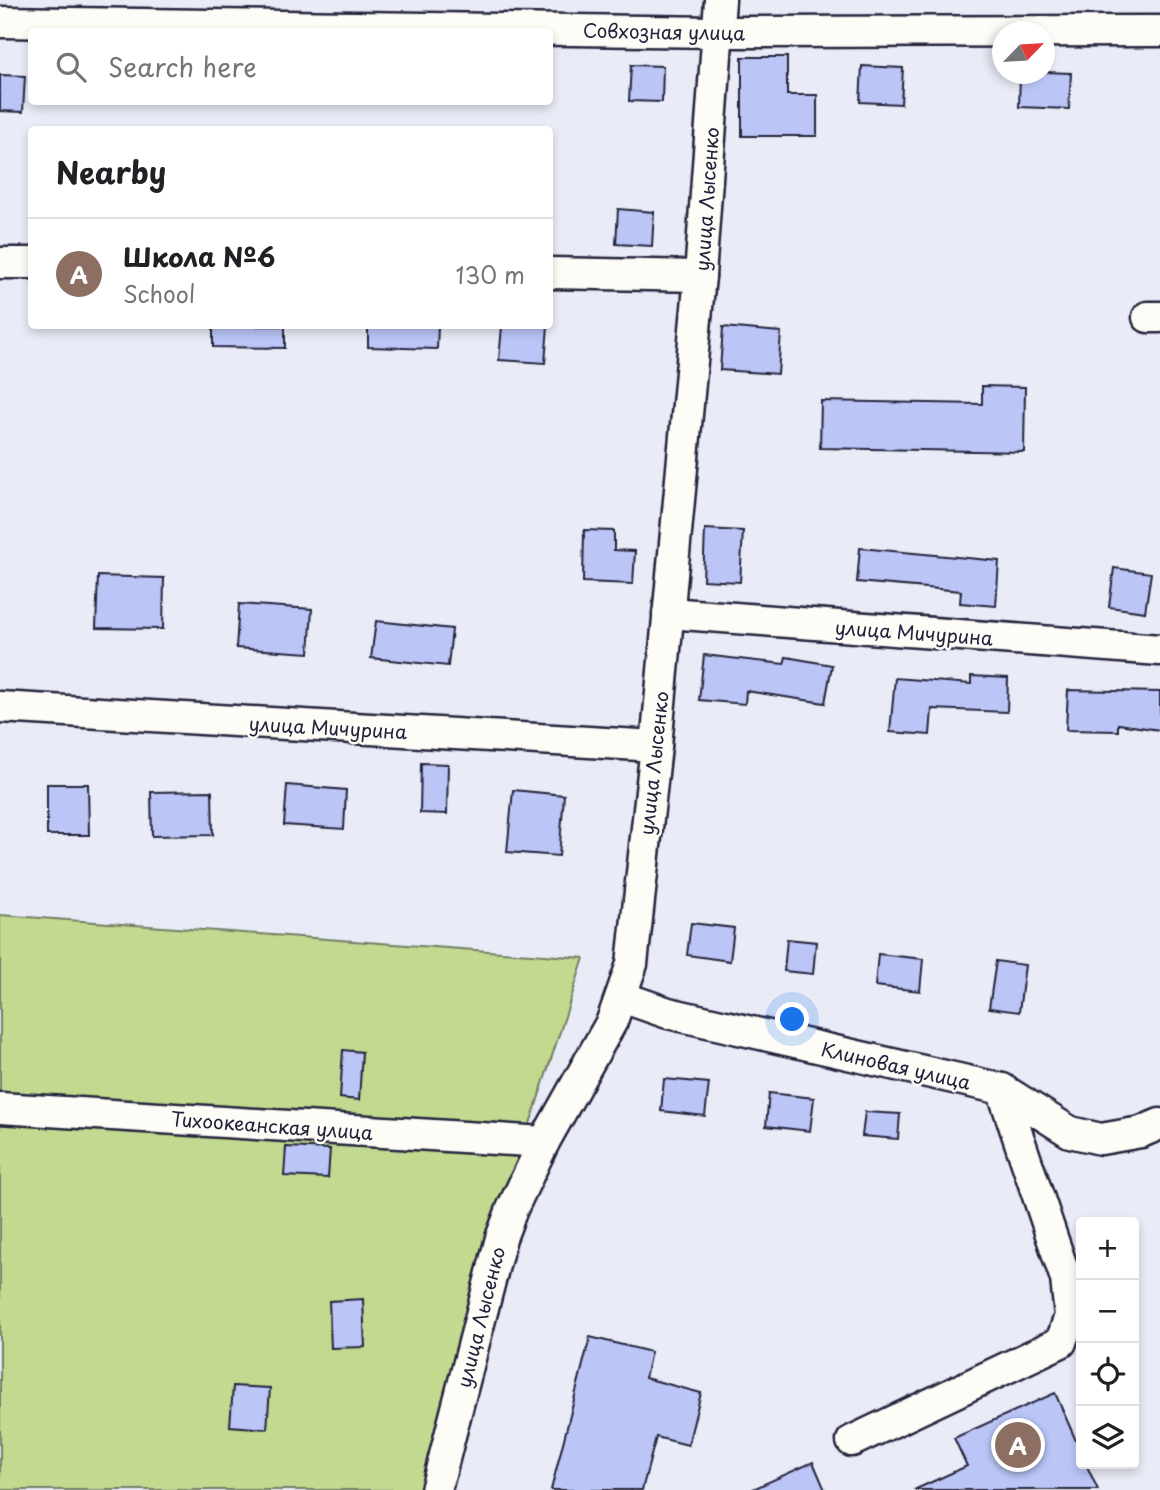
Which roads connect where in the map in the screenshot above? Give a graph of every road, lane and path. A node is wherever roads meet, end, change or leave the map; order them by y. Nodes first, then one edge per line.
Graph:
1 (720, 0) edge
2 (0, 22) edge
3 (431, 28) edge
4 (553, 30) edge
5 (1160, 31) edge
6 (718, 32) junction
7 (0, 262) edge
8 (28, 263) edge
9 (553, 273) edge
10 (700, 276) junction
11 (668, 613) junction
12 (1160, 650) edge
13 (0, 707) edge
14 (656, 746) junction
15 (622, 997) junction
16 (1002, 1089) junction
17 (0, 1108) edge
18 (1160, 1124) edge
19 (544, 1142) junction
20 (852, 1441) dead end
21 (436, 1490) edge

1 - 6 street, улица Лысенко
2 - 3 street, Совхозная улица
4 - 6 street, Совхозная улица
5 - 6 street, Совхозная улица
6 - 10 street, улица Лысенко
7 - 8 street
9 - 10 street
10 - 11 street, улица Лысенко
11 - 12 street, улица Мичурина
11 - 14 street, улица Лысенко
13 - 14 street, улица Мичурина
14 - 15 street, улица Лысенко
15 - 16 street, Клиновая улица
15 - 19 street, улица Лысенко
16 - 18 street, Клиновая улица
16 - 20 street
17 - 19 street, Тихоокеанская улица
19 - 21 street, улица Лысенко

